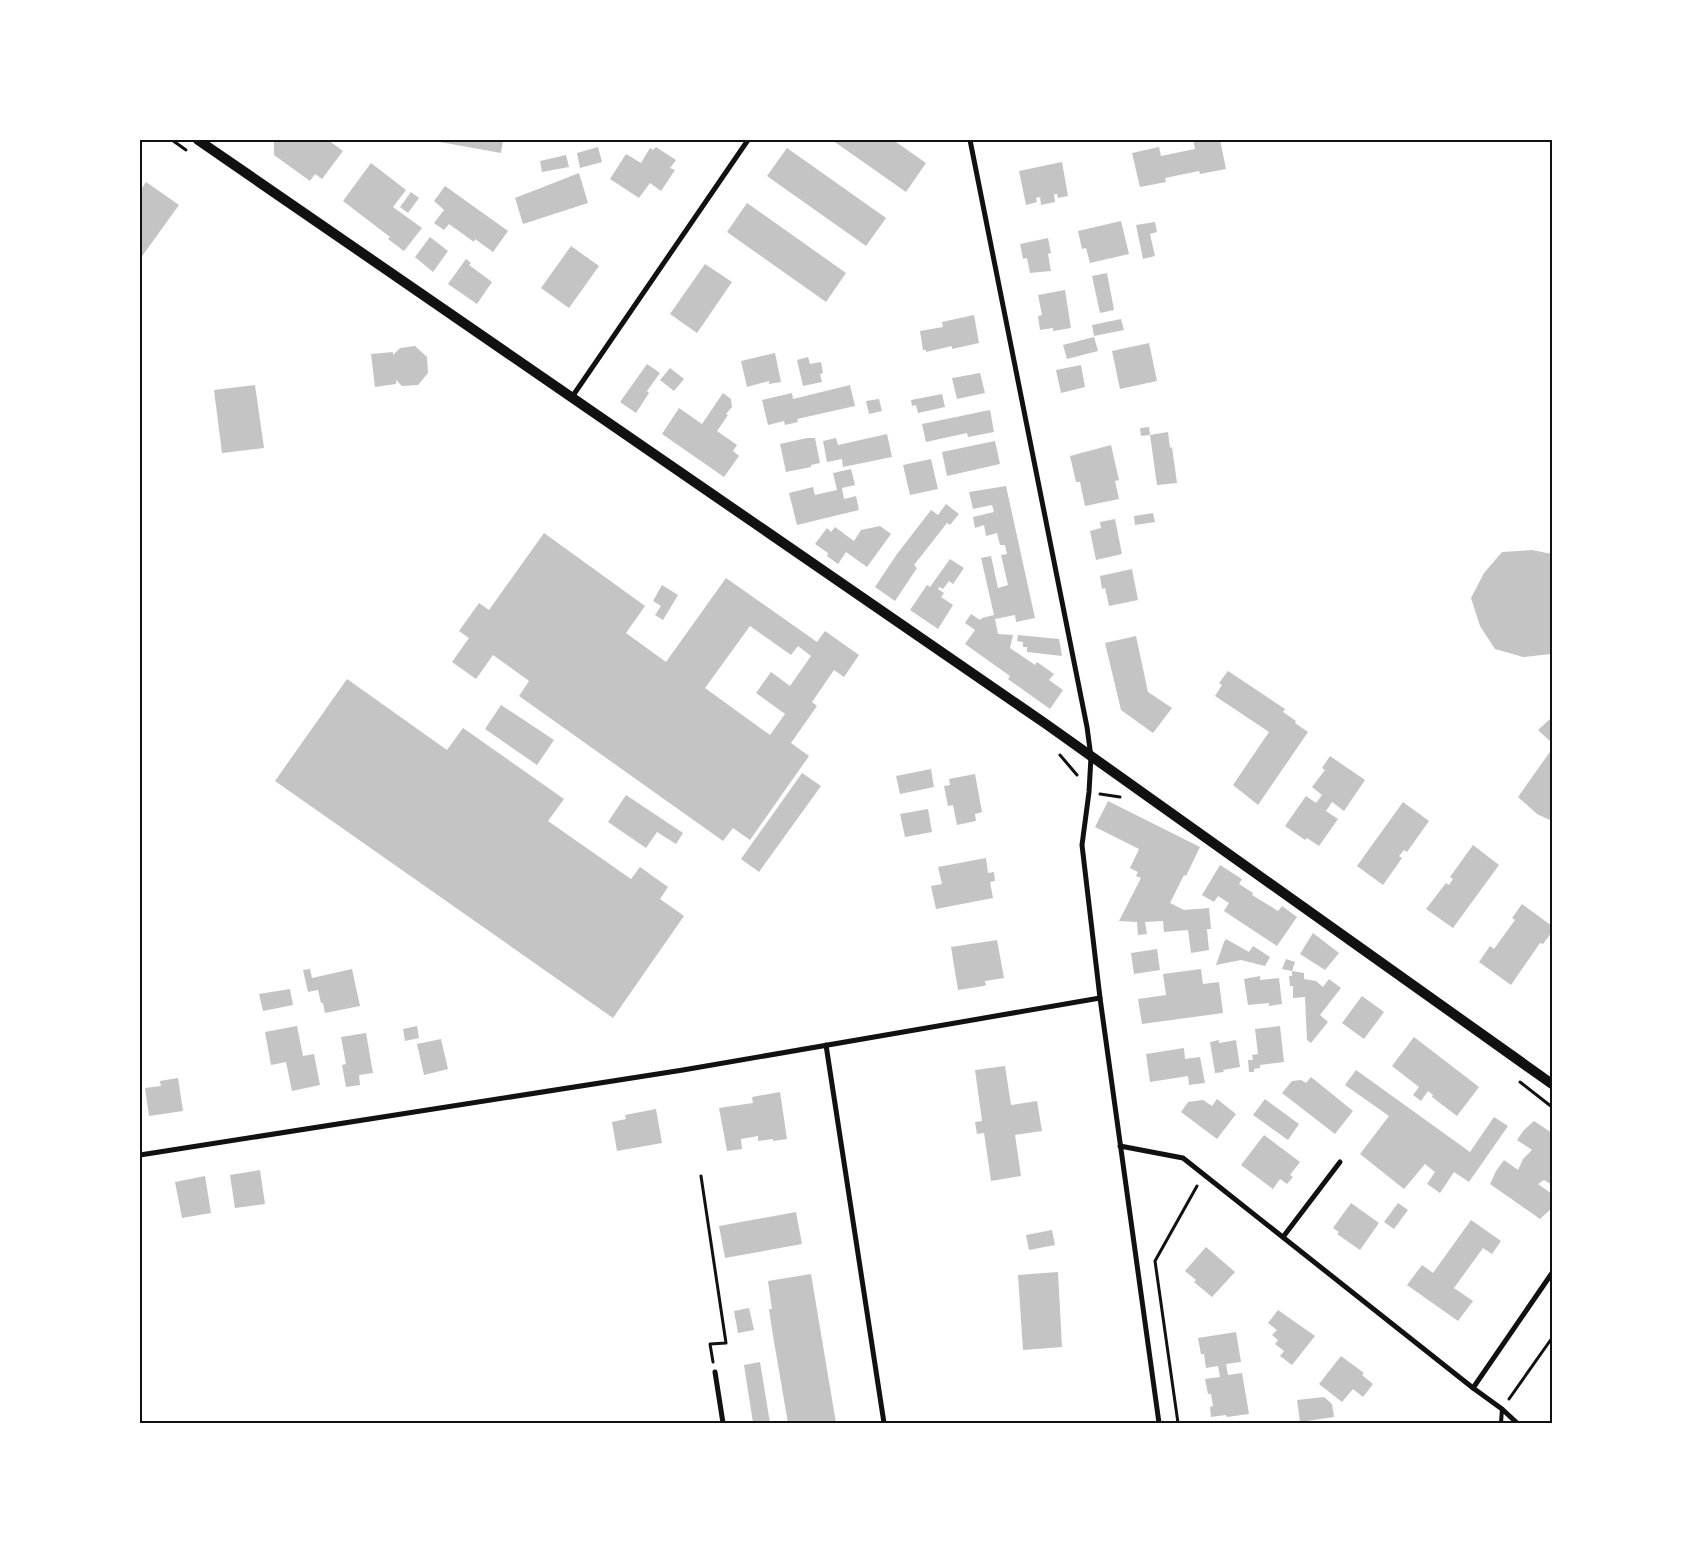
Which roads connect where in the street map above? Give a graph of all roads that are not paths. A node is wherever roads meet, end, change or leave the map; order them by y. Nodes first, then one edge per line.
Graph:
1 (198, 140) edge
2 (748, 140) edge
3 (970, 140) edge
4 (572, 397) junction
5 (1091, 757) junction
6 (1100, 998) junction
7 (826, 1045) junction
8 (1552, 1084) edge
9 (1120, 1146) junction
10 (140, 1155) edge
11 (1340, 1162) dead end
12 (1282, 1237) junction
13 (1552, 1273) edge
14 (715, 1372) road end
15 (1473, 1388) junction
16 (1502, 1408) junction
17 (723, 1423) edge
18 (884, 1423) edge
19 (1158, 1423) edge
20 (1501, 1423) edge
21 (1517, 1423) edge

1 - 4 main road
2 - 4 street
3 - 5 street
4 - 5 main road
5 - 6 street
5 - 8 main road
6 - 7 street
6 - 9 street
7 - 10 street
7 - 18 street
9 - 12 street
9 - 19 street
11 - 12 street
12 - 15 street
13 - 15 street
14 - 17 street
15 - 16 street
16 - 20 lane
16 - 21 street

